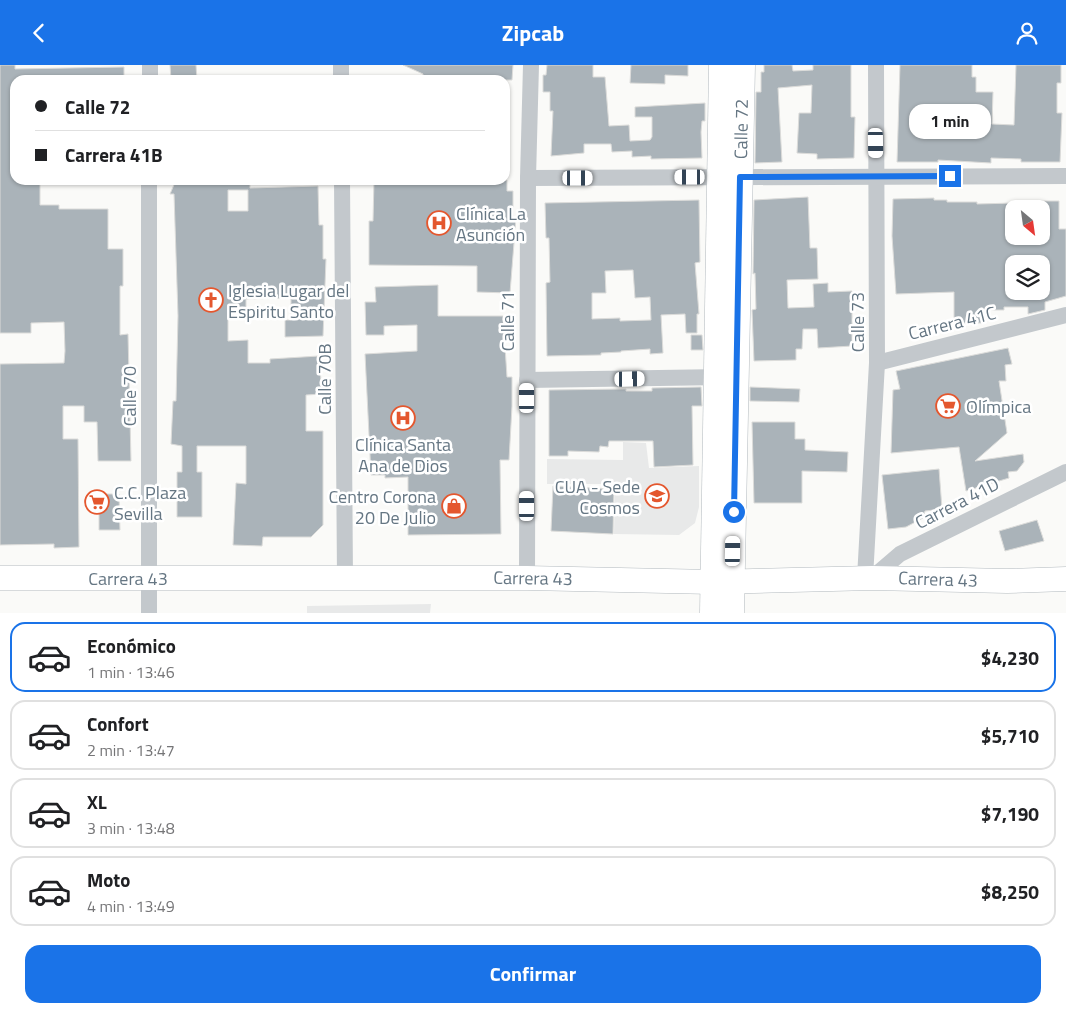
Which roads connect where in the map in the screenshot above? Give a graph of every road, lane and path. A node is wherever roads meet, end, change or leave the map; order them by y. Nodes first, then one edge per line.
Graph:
1 (531, 65) edge
2 (721, 65) edge
3 (743, 65) edge
4 (876, 65) edge
5 (1066, 176) edge
6 (729, 177) junction
7 (876, 177) junction
8 (528, 178) junction
9 (150, 185) edge
10 (342, 185) edge
11 (1066, 315) edge
12 (877, 363) junction
13 (726, 377) junction
14 (527, 380) junction
15 (1066, 472) edge
16 (527, 577) junction
17 (0, 578) edge
18 (149, 578) junction
19 (345, 578) junction
20 (868, 578) junction
21 (1066, 579) edge
22 (722, 581) junction
23 (149, 613) edge
24 (712, 613) edge
25 (732, 613) edge

1 - 8 street, Calle 71
2 - 6 street, Calle 72
3 - 6 street, Calle 72
4 - 7 street, Calle 73
5 - 7 street
6 - 7 street
6 - 8 street
6 - 13 street, Calle 72
7 - 12 street, Calle 73
8 - 14 street, Calle 71
9 - 18 street, Calle 70
10 - 19 street, Calle 70B
11 - 12 street, Carrera 41C
12 - 20 street, Calle 73
13 - 14 street
13 - 22 street, Calle 72
14 - 16 street, Calle 71
15 - 20 street, Carrera 41D
16 - 19 street, Carrera 43
16 - 22 street, Carrera 43
17 - 18 street, Carrera 43
18 - 19 street, Carrera 43
18 - 23 street, Calle 70
20 - 21 street, Carrera 43
20 - 22 street, Carrera 43
22 - 24 street, Calle 72
22 - 25 street, Calle 72

